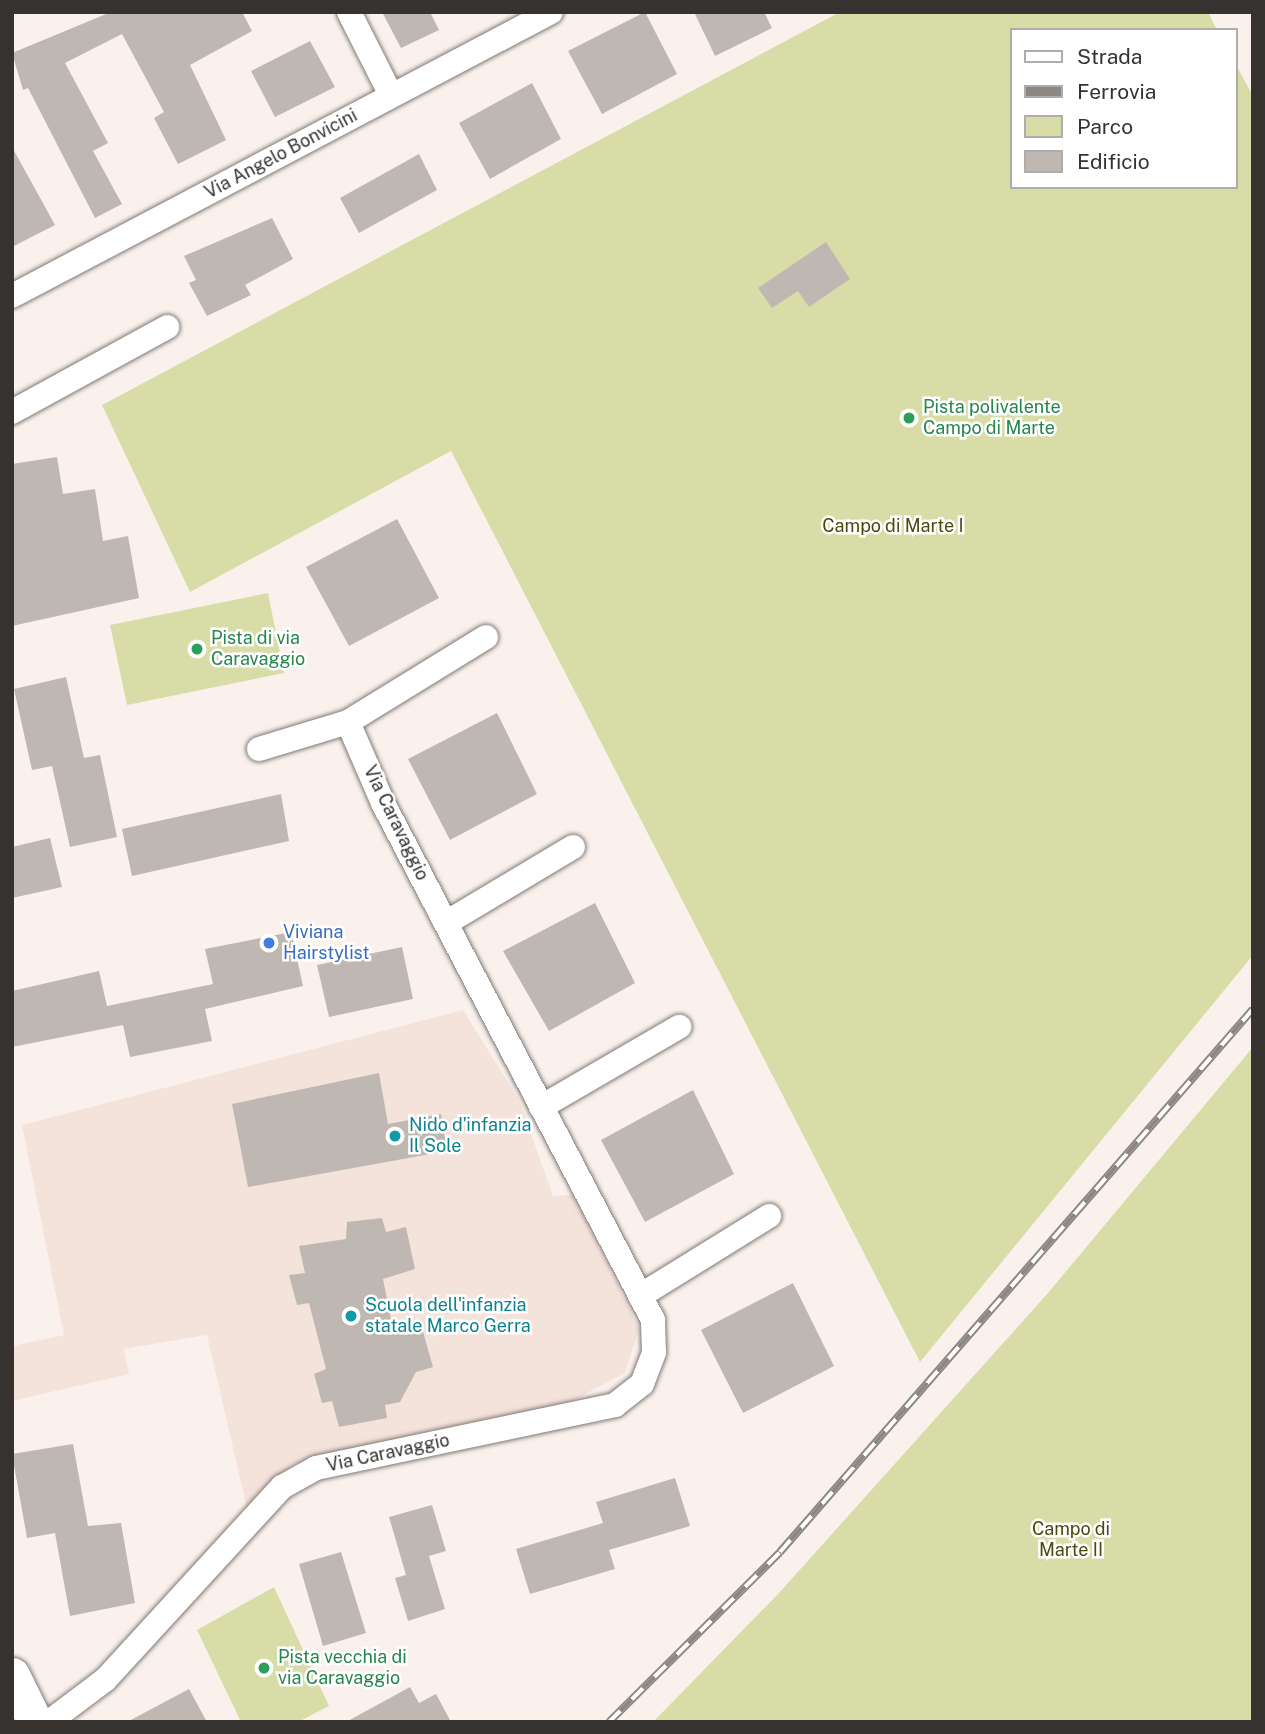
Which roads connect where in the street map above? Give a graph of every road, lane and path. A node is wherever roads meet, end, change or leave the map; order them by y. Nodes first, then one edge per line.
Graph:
1 (349, 12) edge
2 (551, 12) edge
3 (391, 95) junction
4 (12, 296) edge
5 (167, 327) dead end
6 (12, 412) edge
7 (486, 637) dead end
8 (348, 722) junction
9 (259, 750) dead end
10 (573, 847) dead end
11 (446, 923) junction
12 (679, 1027) dead end
13 (541, 1107) junction
14 (769, 1216) dead end
15 (640, 1296) junction
16 (12, 1675) edge
17 (35, 1722) edge
18 (49, 1722) edge

1 - 3 street
2 - 3 street, Via Angelo Bonvicini
3 - 4 street, Via Angelo Bonvicini
5 - 6 street
7 - 8 street
8 - 9 street
8 - 11 street, Via Caravaggio
10 - 11 street
11 - 13 street, Via Caravaggio
12 - 13 street
13 - 15 street, Via Caravaggio
14 - 15 street
15 - 18 street, Via Caravaggio
16 - 17 main road

